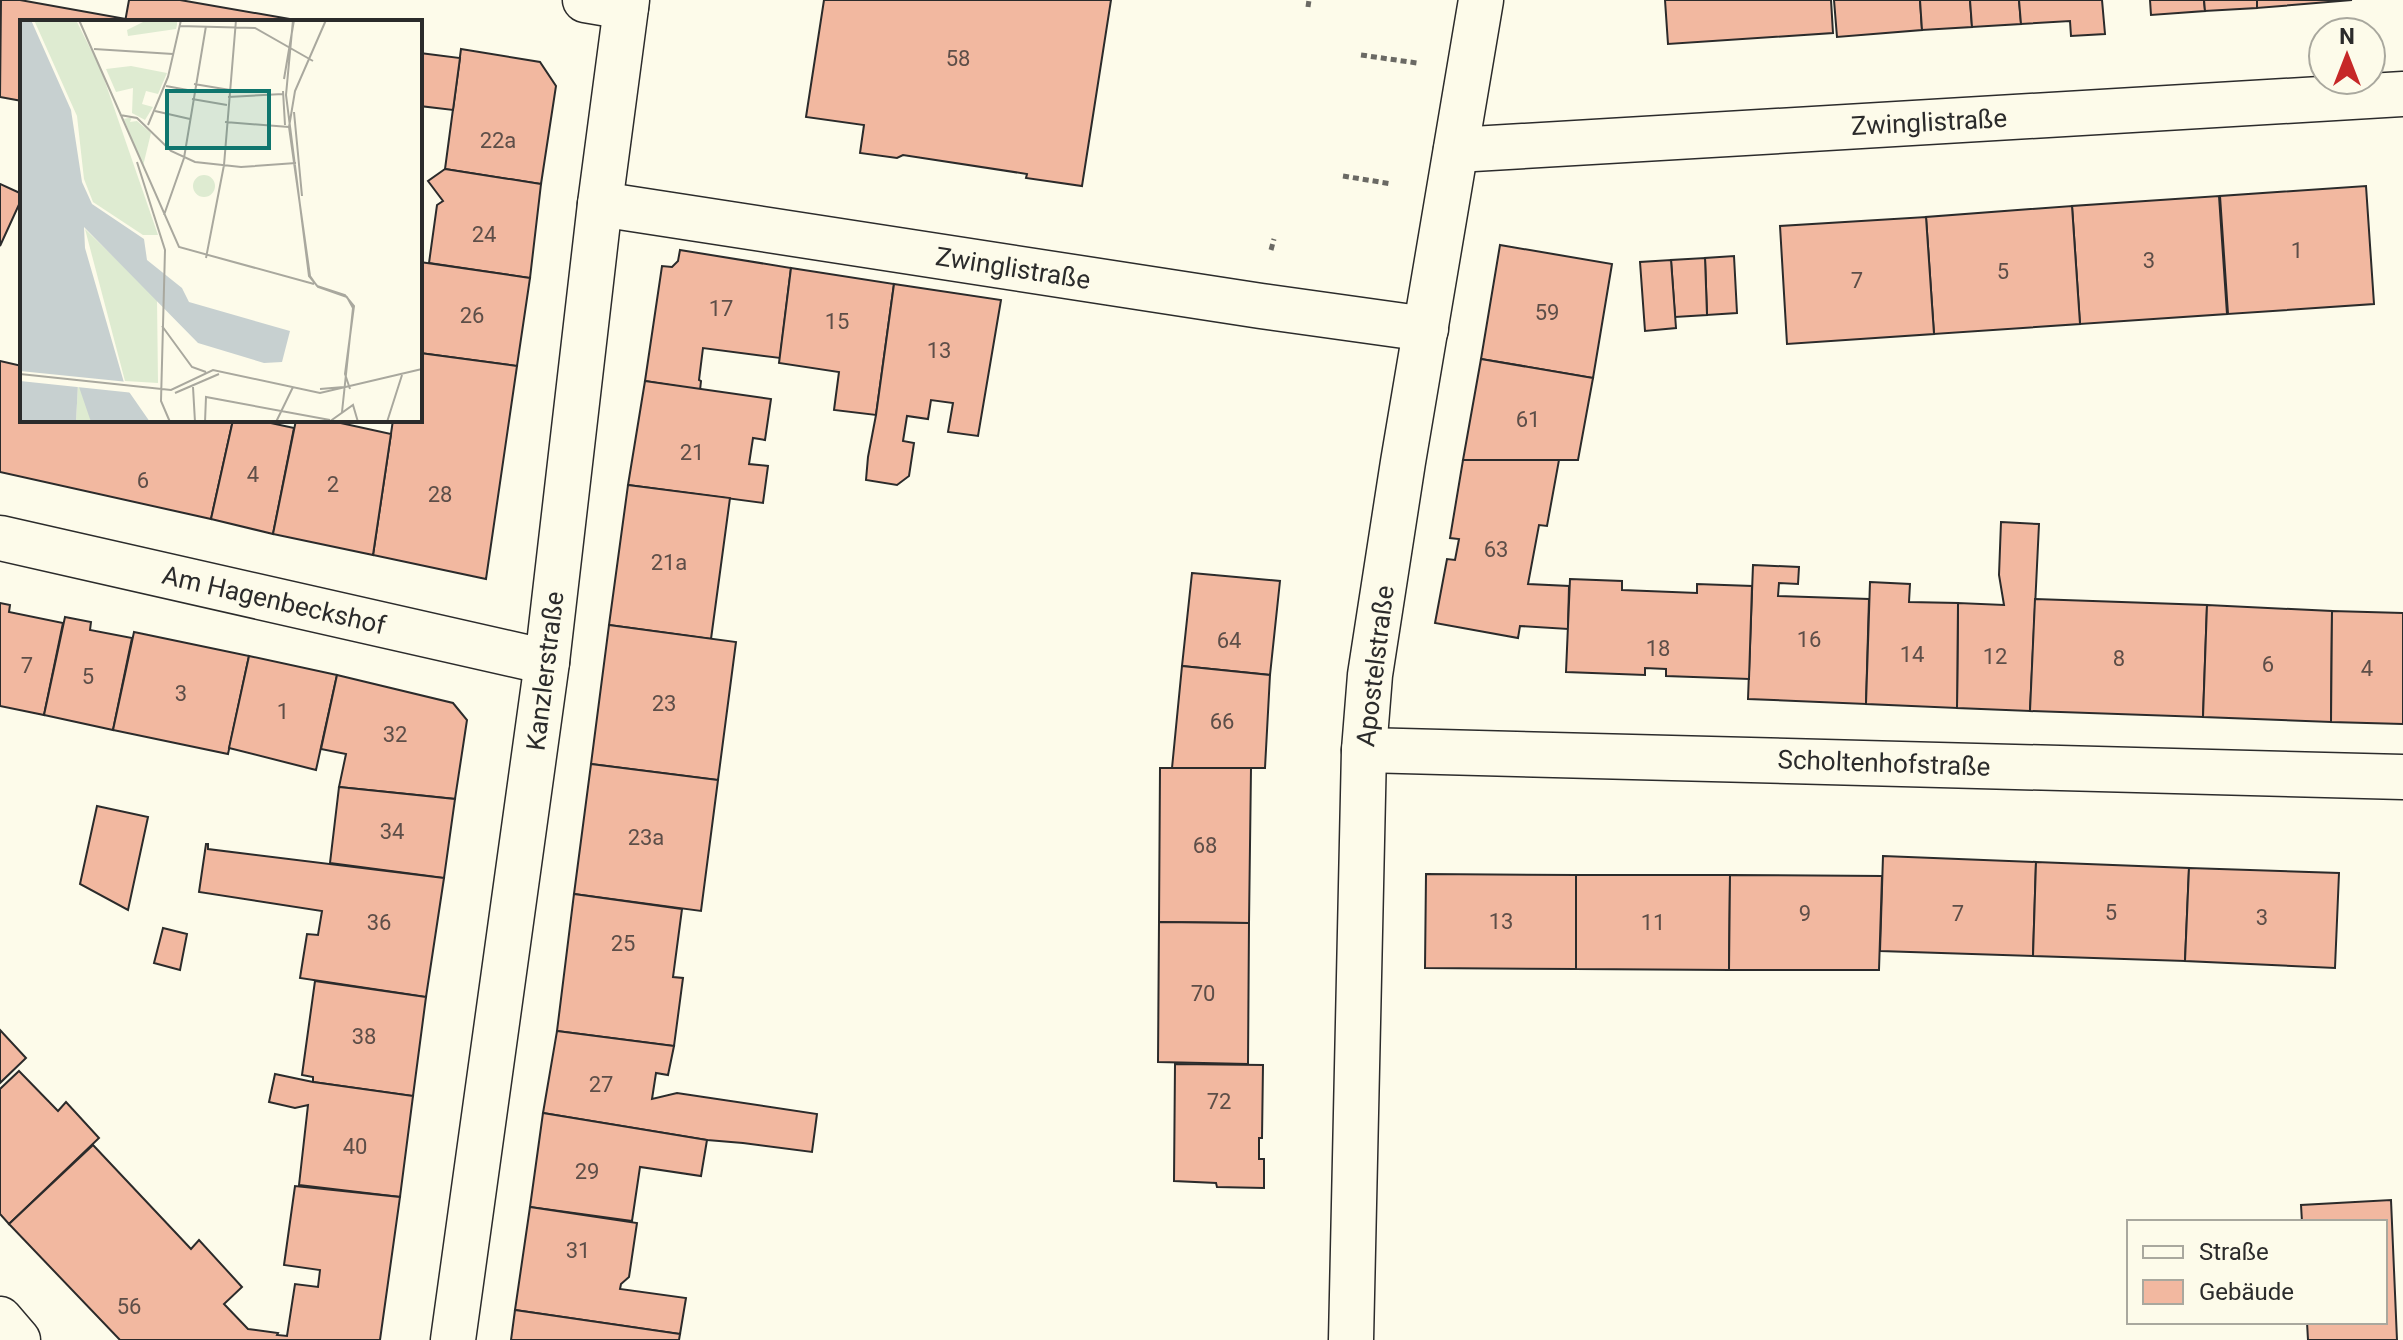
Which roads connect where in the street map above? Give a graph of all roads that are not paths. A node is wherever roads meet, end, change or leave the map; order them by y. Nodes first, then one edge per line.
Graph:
1 (1481, 0) edge
2 (613, 2) edge
3 (2403, 94) edge
4 (1456, 150) junction
5 (600, 204) junction
6 (1426, 329) junction
7 (0, 538) edge
8 (547, 662) junction
9 (1364, 750) junction
10 (2403, 777) edge
11 (0, 1319) edge
12 (18, 1340) edge
13 (453, 1340) edge
14 (1351, 1340) edge

1 - 4 street, Apostelstraße
2 - 5 street, Kanzlerstraße
3 - 4 street, Zwinglistraße
4 - 6 street, Apostelstraße
5 - 6 street, Zwinglistraße
5 - 8 street, Kanzlerstraße
6 - 9 street, Apostelstraße
7 - 8 street, Am Hagenbeckshof
8 - 13 street, Kanzlerstraße
9 - 10 street, Scholtenhofstraße
9 - 14 street, Apostelstraße
11 - 12 street

